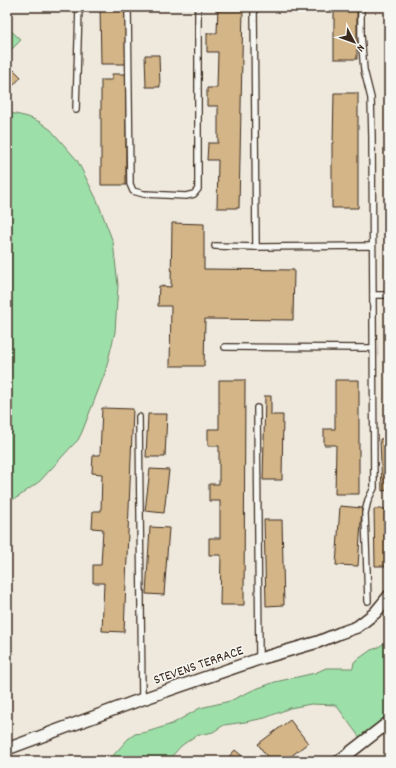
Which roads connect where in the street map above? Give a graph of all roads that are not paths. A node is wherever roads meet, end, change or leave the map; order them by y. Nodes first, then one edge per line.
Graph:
1 (79, 7) edge
2 (128, 7) edge
3 (198, 7) edge
4 (254, 7) edge
5 (361, 7) edge
6 (76, 110) dead end
7 (215, 246) dead end
8 (372, 246) junction
9 (256, 247) junction
10 (373, 295) junction
11 (389, 295) edge
12 (225, 347) dead end
13 (373, 348) junction
14 (257, 408) dead end
15 (138, 418) dead end
16 (389, 596) edge
17 (368, 601) dead end
18 (259, 659) junction
19 (142, 699) junction
20 (389, 722) edge
21 (7, 749) edge
22 (339, 761) edge

1 - 6 lane
2 - 3 lane
4 - 9 lane
5 - 8 lane
7 - 9 lane
8 - 9 lane
8 - 10 lane
10 - 11 lane
10 - 13 lane
12 - 13 lane
13 - 17 lane
14 - 18 lane
15 - 19 lane
16 - 18 street, STEVENS TERRACE
18 - 19 street, STEVENS TERRACE
19 - 21 street, STEVENS TERRACE
20 - 22 street

